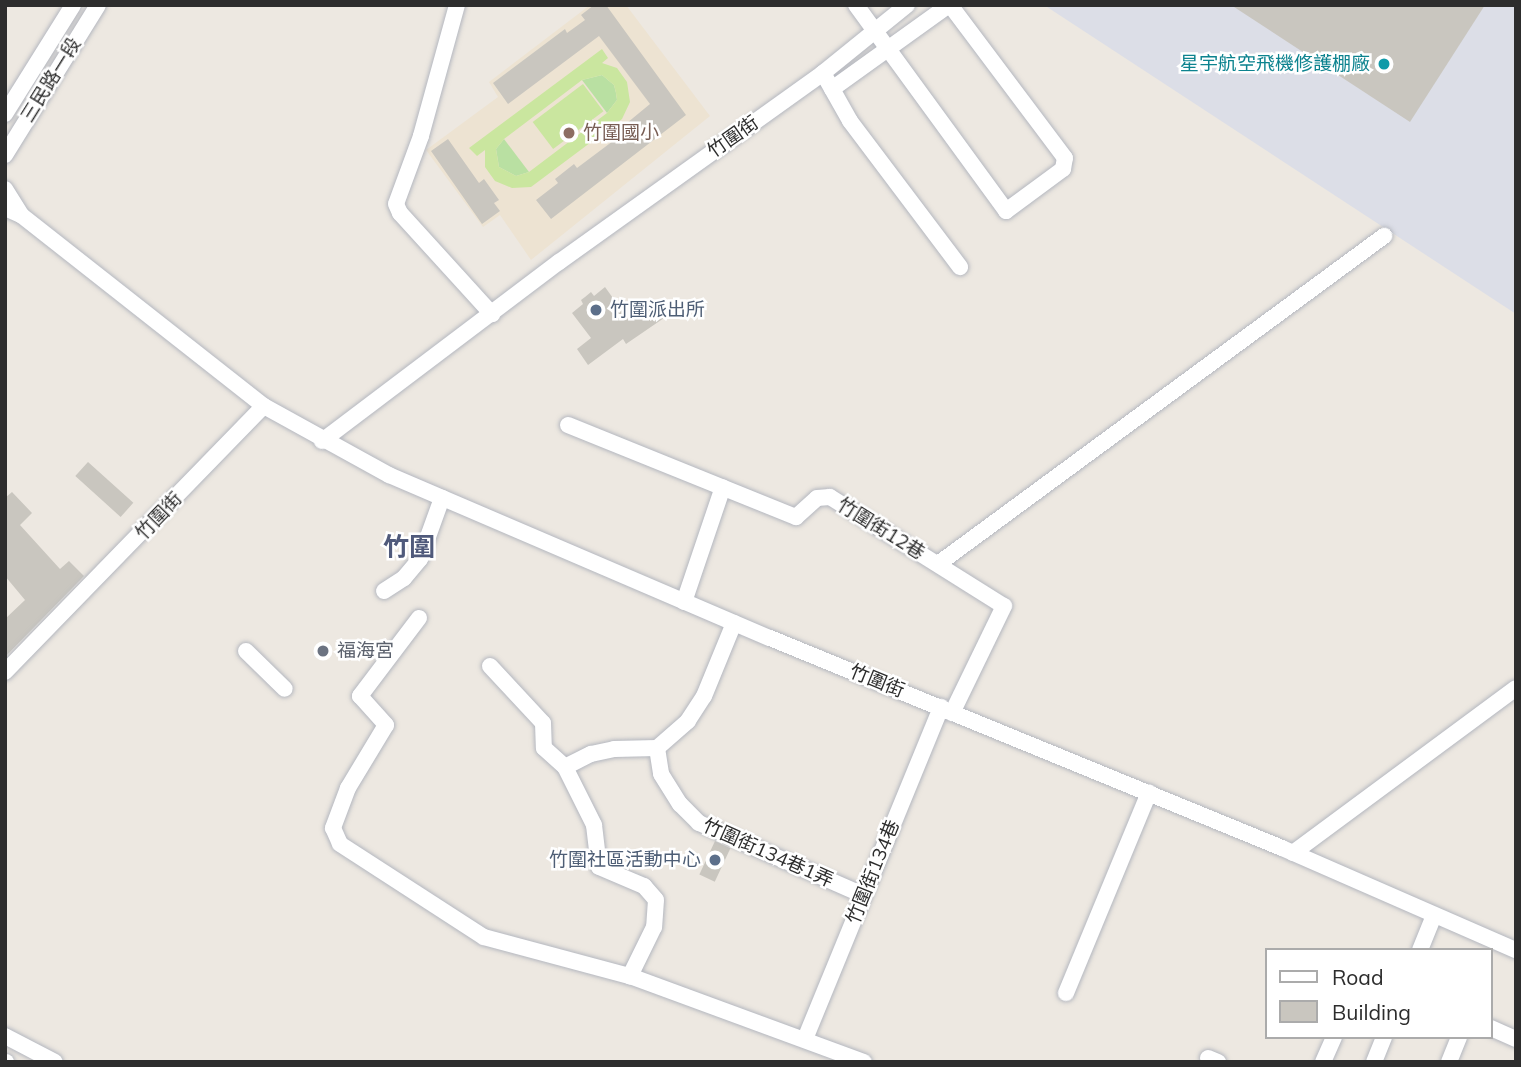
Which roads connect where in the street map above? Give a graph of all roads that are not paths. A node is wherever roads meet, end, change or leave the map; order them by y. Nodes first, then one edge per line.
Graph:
1 (73, 5) edge
2 (98, 5) edge
3 (457, 5) edge
4 (856, 5) edge
5 (907, 5) edge
6 (949, 5) edge
7 (874, 29) junction
8 (888, 49) junction
9 (822, 73) junction
10 (832, 89) junction
11 (5, 114) edge
12 (5, 155) edge
13 (5, 189) edge
14 (5, 208) edge
15 (21, 215) junction
16 (1384, 236) dead end
17 (960, 267) dead end
18 (492, 314) junction
19 (264, 406) junction
20 (568, 425) dead end
21 (323, 441) junction
22 (723, 487) junction
23 (442, 498) junction
24 (938, 564) junction
25 (384, 591) dead end
26 (684, 602) junction
27 (419, 618) dead end
28 (734, 623) junction
29 (246, 651) dead end
30 (490, 666) dead end
31 (5, 672) edge
32 (1516, 688) edge
33 (285, 689) dead end
34 (947, 710) junction
35 (657, 748) junction
36 (565, 767) junction
37 (1149, 793) junction
38 (1293, 853) junction
39 (863, 895) junction
40 (1434, 916) junction
41 (1421, 948) edge
42 (1516, 950) edge
43 (630, 976) junction
44 (1066, 993) dead end
45 (1493, 1029) edge
46 (5, 1036) edge
47 (805, 1039) junction
48 (1333, 1039) edge
49 (1383, 1039) edge
50 (1458, 1039) edge
51 (1516, 1039) edge
52 (55, 1062) edge
53 (864, 1062) edge
54 (1323, 1062) edge
55 (1374, 1062) edge
56 (1448, 1062) edge

1 - 11 street, 三民路一段
2 - 12 street, 三民路一段
3 - 18 street
4 - 7 street
5 - 7 street, 竹圍街
6 - 8 street
6 - 8 street
7 - 8 street
7 - 9 street, 竹圍街
8 - 10 street
9 - 10 street
9 - 18 street, 竹圍街
10 - 17 street
13 - 15 street
14 - 15 street
15 - 19 street
16 - 24 street
18 - 21 street, 竹圍街
19 - 21 street, 竹圍街
19 - 31 street, 竹圍街
20 - 22 street, 竹圍街12巷
21 - 23 street, 竹圍街
22 - 24 street, 竹圍街12巷
22 - 26 street
23 - 25 street
23 - 26 street, 竹圍街
24 - 34 street, 竹圍街12巷
26 - 28 street, 竹圍街
27 - 43 street
28 - 34 street, 竹圍街
28 - 35 street
29 - 33 street
30 - 36 street
32 - 38 street
34 - 37 street, 竹圍街
34 - 39 street, 竹圍街134巷
35 - 36 street
35 - 39 street, 竹圍街134巷1弄
36 - 43 street
37 - 38 street, 竹圍街
37 - 44 street
38 - 40 street, 竹圍街
39 - 47 street, 竹圍街134巷
40 - 41 street
40 - 42 street, 竹圍街
43 - 47 street
45 - 51 street
46 - 52 street
47 - 53 street
48 - 54 street
49 - 55 street
50 - 56 street

